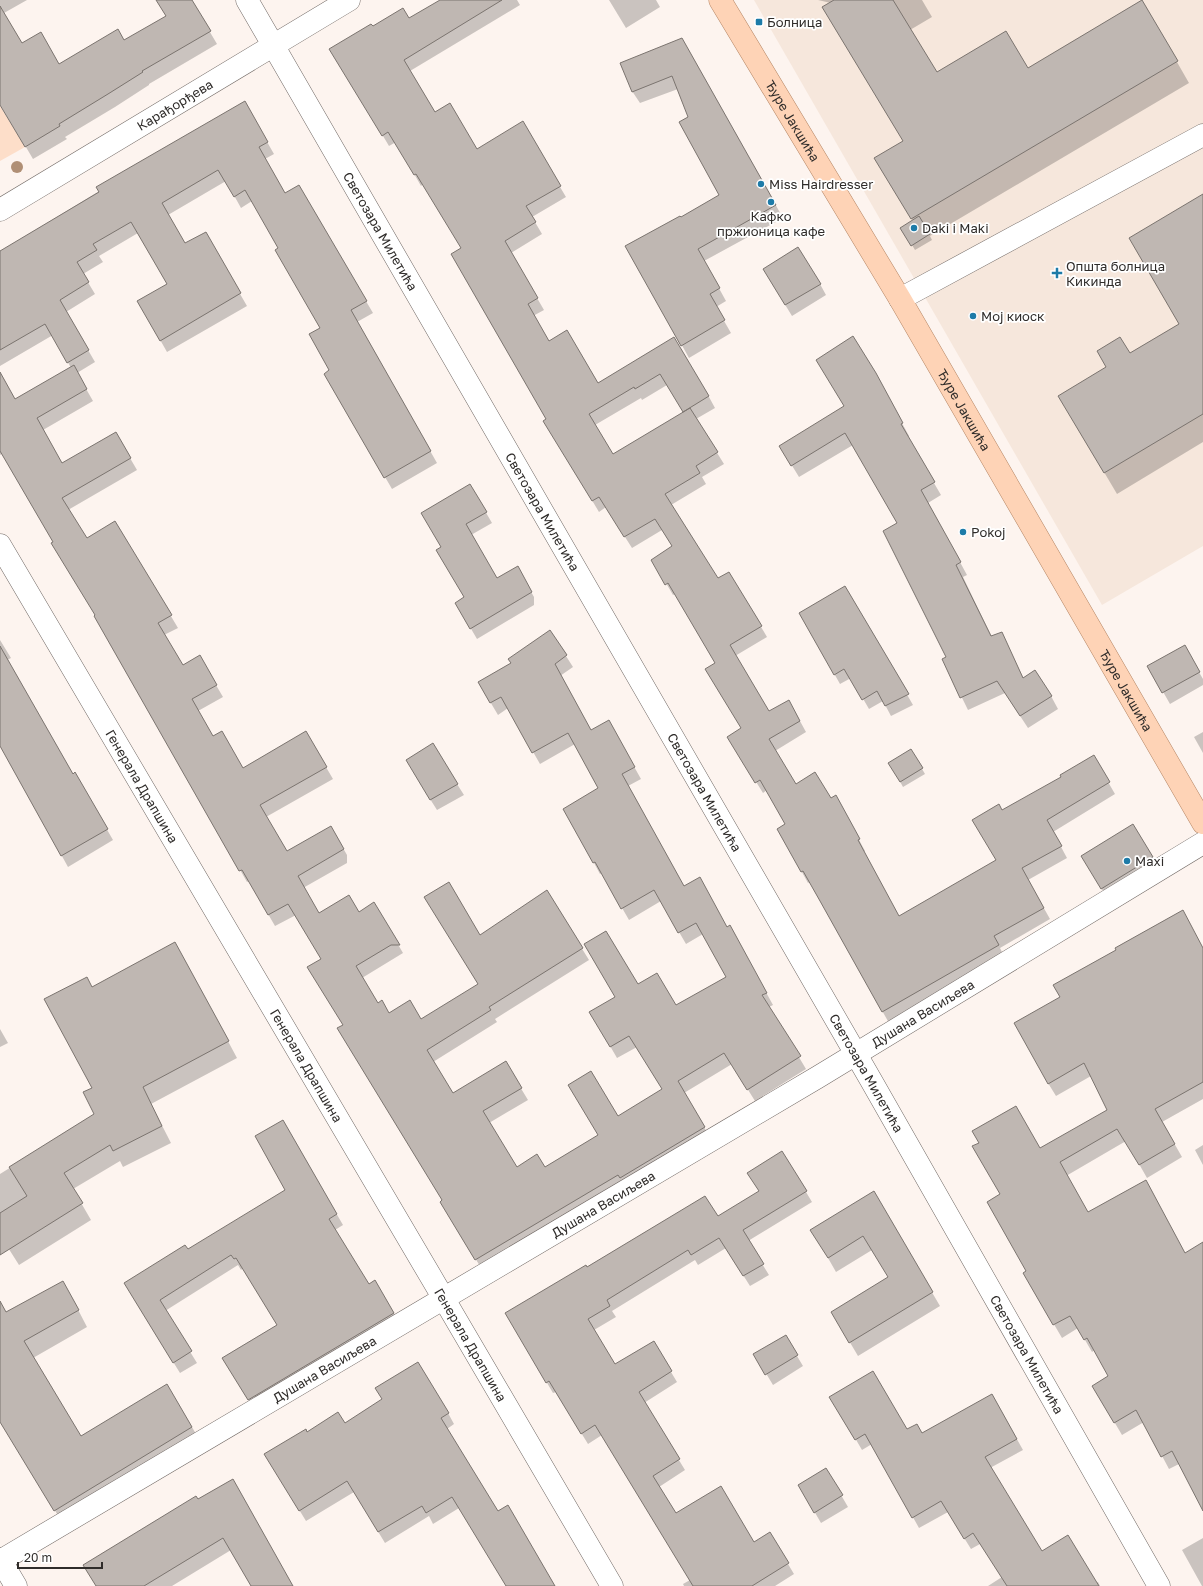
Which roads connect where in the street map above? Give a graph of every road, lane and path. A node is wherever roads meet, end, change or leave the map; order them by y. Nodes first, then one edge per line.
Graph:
1 (247, 0) edge
2 (349, 0) edge
3 (720, 0) edge
4 (273, 46) junction
5 (1203, 136) edge
6 (0, 210) edge
7 (900, 299) junction
8 (0, 545) edge
9 (1203, 823) edge
10 (1203, 843) edge
11 (856, 1054) junction
12 (444, 1298) junction
13 (0, 1560) edge
14 (16, 1586) edge
15 (612, 1586) edge
16 (1159, 1586) edge

1 - 4 street, Светозара Милетића
2 - 4 street, Карађорђева
3 - 7 main road, Ђуре Јакшића
4 - 6 street, Карађорђева
4 - 11 street, Светозара Милетића
5 - 7 street
7 - 9 main road, Ђуре Јакшића
8 - 12 street, Генерала Драпшина
10 - 11 street, Душана Васиљева
11 - 12 street, Душана Васиљева
11 - 16 street, Светозара Милетића
12 - 13 street, Душана Васиљева
12 - 15 street, Генерала Драпшина
13 - 14 street

